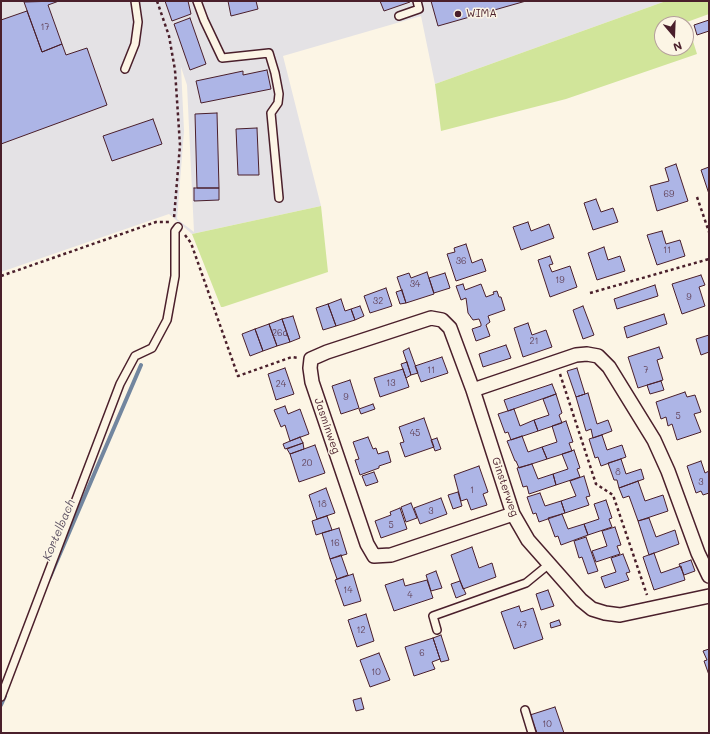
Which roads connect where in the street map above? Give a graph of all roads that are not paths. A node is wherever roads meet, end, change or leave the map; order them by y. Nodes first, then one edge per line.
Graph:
1 (135, 1) edge
2 (197, 1) edge
3 (417, 1) edge
4 (399, 16) dead end
5 (125, 69) dead end
6 (279, 198) dead end
7 (176, 225) road end
8 (473, 390) junction
9 (513, 514) junction
10 (548, 565) junction
11 (709, 576) edge
12 (709, 596) edge
13 (437, 630) dead end
14 (1, 697) edge
15 (524, 710) dead end
16 (532, 733) edge

1 - 5 lane
2 - 6 lane
3 - 4 lane
7 - 14 lane
8 - 9 street, Ginsterweg
8 - 9 street, Jasminweg
8 - 11 street
9 - 10 street, Ginsterweg
10 - 12 street, Ginsterweg
10 - 13 lane
15 - 16 lane

